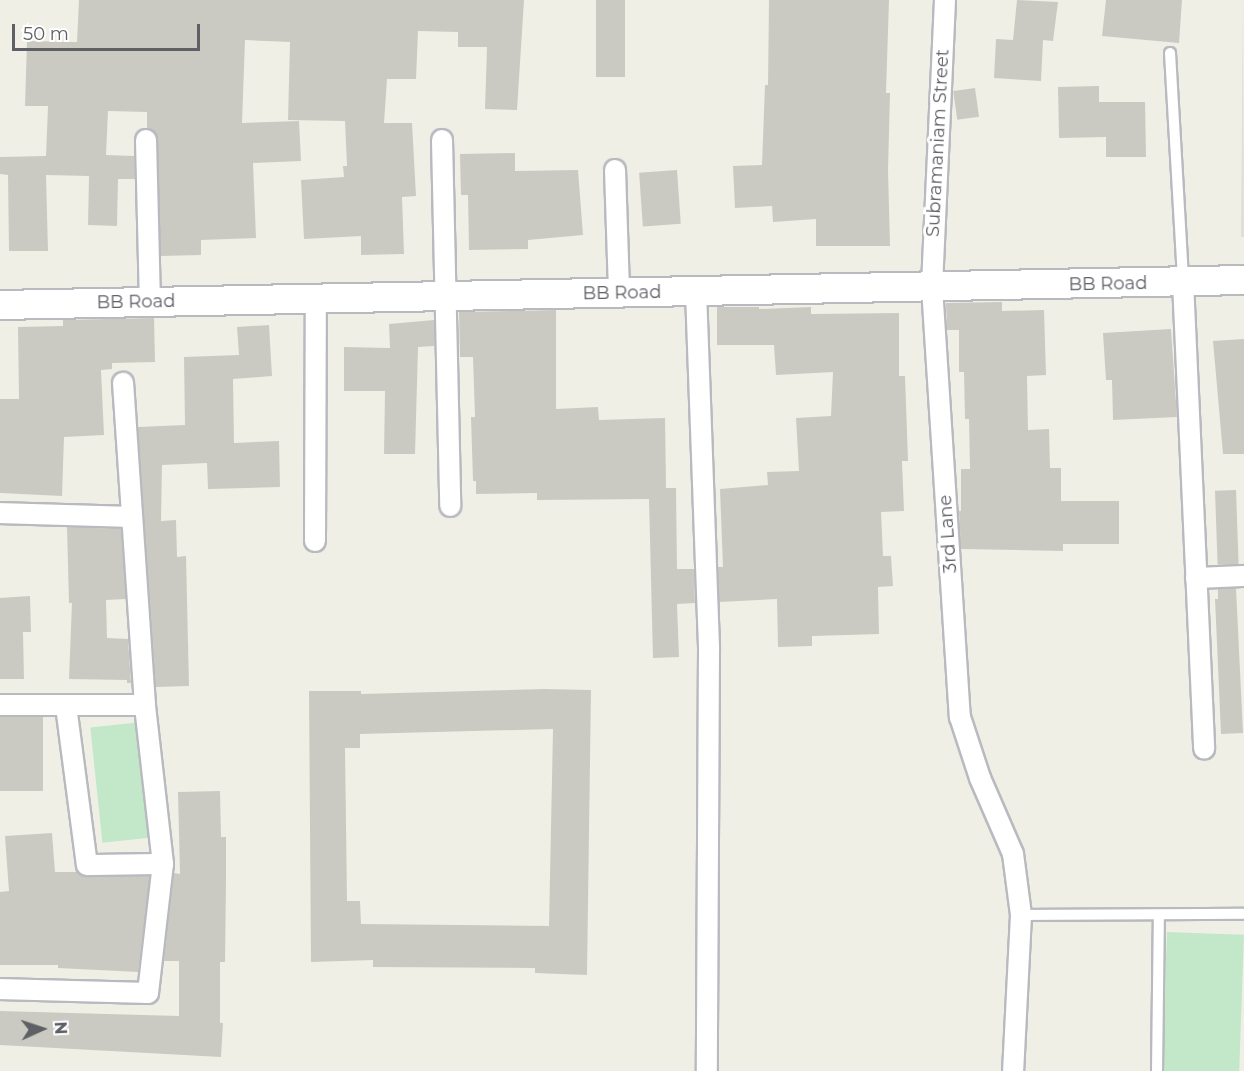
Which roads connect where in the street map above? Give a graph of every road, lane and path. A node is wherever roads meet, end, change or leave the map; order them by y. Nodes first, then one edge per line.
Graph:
1 (945, 0) edge
2 (1170, 53) dead end
3 (146, 140) dead end
4 (442, 141) dead end
5 (615, 170) dead end
6 (1244, 280) edge
7 (1183, 282) junction
8 (932, 287) junction
9 (696, 292) junction
10 (619, 293) junction
11 (445, 297) junction
12 (316, 298) junction
13 (150, 302) junction
14 (0, 305) edge
15 (123, 383) dead end
16 (450, 506) dead end
17 (0, 513) edge
18 (131, 517) junction
19 (315, 541) dead end
20 (1244, 576) edge
21 (1196, 578) junction
22 (0, 705) edge
23 (145, 705) junction
24 (66, 706) junction
25 (1204, 749) dead end
26 (163, 864) junction
27 (1244, 914) edge
28 (1021, 915) junction
29 (1159, 915) junction
30 (0, 989) edge
31 (707, 1071) edge
32 (1013, 1071) edge
33 (1157, 1071) edge

1 - 8 street, Subramaniam Street
2 - 7 lane
3 - 13 street
4 - 11 street
5 - 10 street
6 - 7 street, BB Road
7 - 8 street, BB Road
7 - 21 street
8 - 9 street, BB Road
8 - 28 street, 3rd Lane
9 - 10 street, BB Road
9 - 31 street
10 - 11 street, BB Road
11 - 12 street, BB Road
11 - 16 street
12 - 13 street, BB Road
12 - 19 street
13 - 14 street, BB Road
15 - 18 street
17 - 18 street
18 - 23 street
20 - 21 street
21 - 25 street
22 - 24 street
23 - 24 street
23 - 26 street
24 - 26 street
26 - 30 street
27 - 29 lane
28 - 29 lane
28 - 32 street, 3rd Lane
29 - 33 lane

